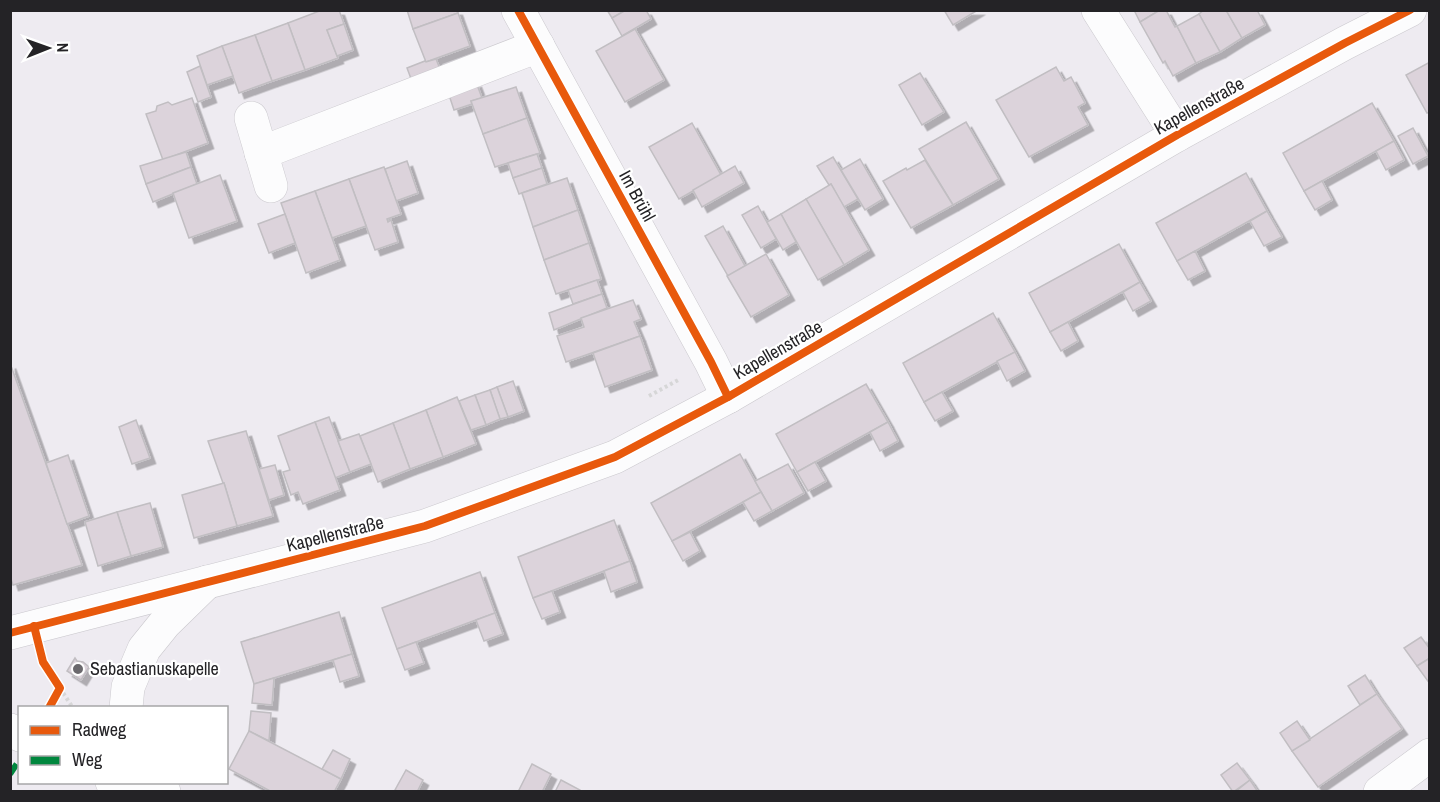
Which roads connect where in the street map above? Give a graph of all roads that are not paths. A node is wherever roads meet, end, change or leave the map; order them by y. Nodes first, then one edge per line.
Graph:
1 (518, 10) edge
2 (1098, 10) edge
3 (1410, 10) edge
4 (538, 46) junction
5 (250, 118) dead end
6 (1177, 135) junction
7 (261, 153) junction
8 (271, 186) dead end
9 (728, 397) junction
10 (207, 582) junction
11 (10, 633) edge
12 (126, 706) edge
13 (1430, 755) edge
14 (114, 784) edge
15 (129, 792) edge
16 (1380, 792) edge

1 - 4 street, Im Brühl
2 - 6 street
3 - 6 street, Kapellenstraße
4 - 7 street
4 - 9 street, Im Brühl
5 - 7 street
6 - 9 street, Kapellenstraße
7 - 8 street
9 - 10 street, Kapellenstraße
10 - 11 street, Kapellenstraße
10 - 12 street
13 - 16 street
14 - 15 street

